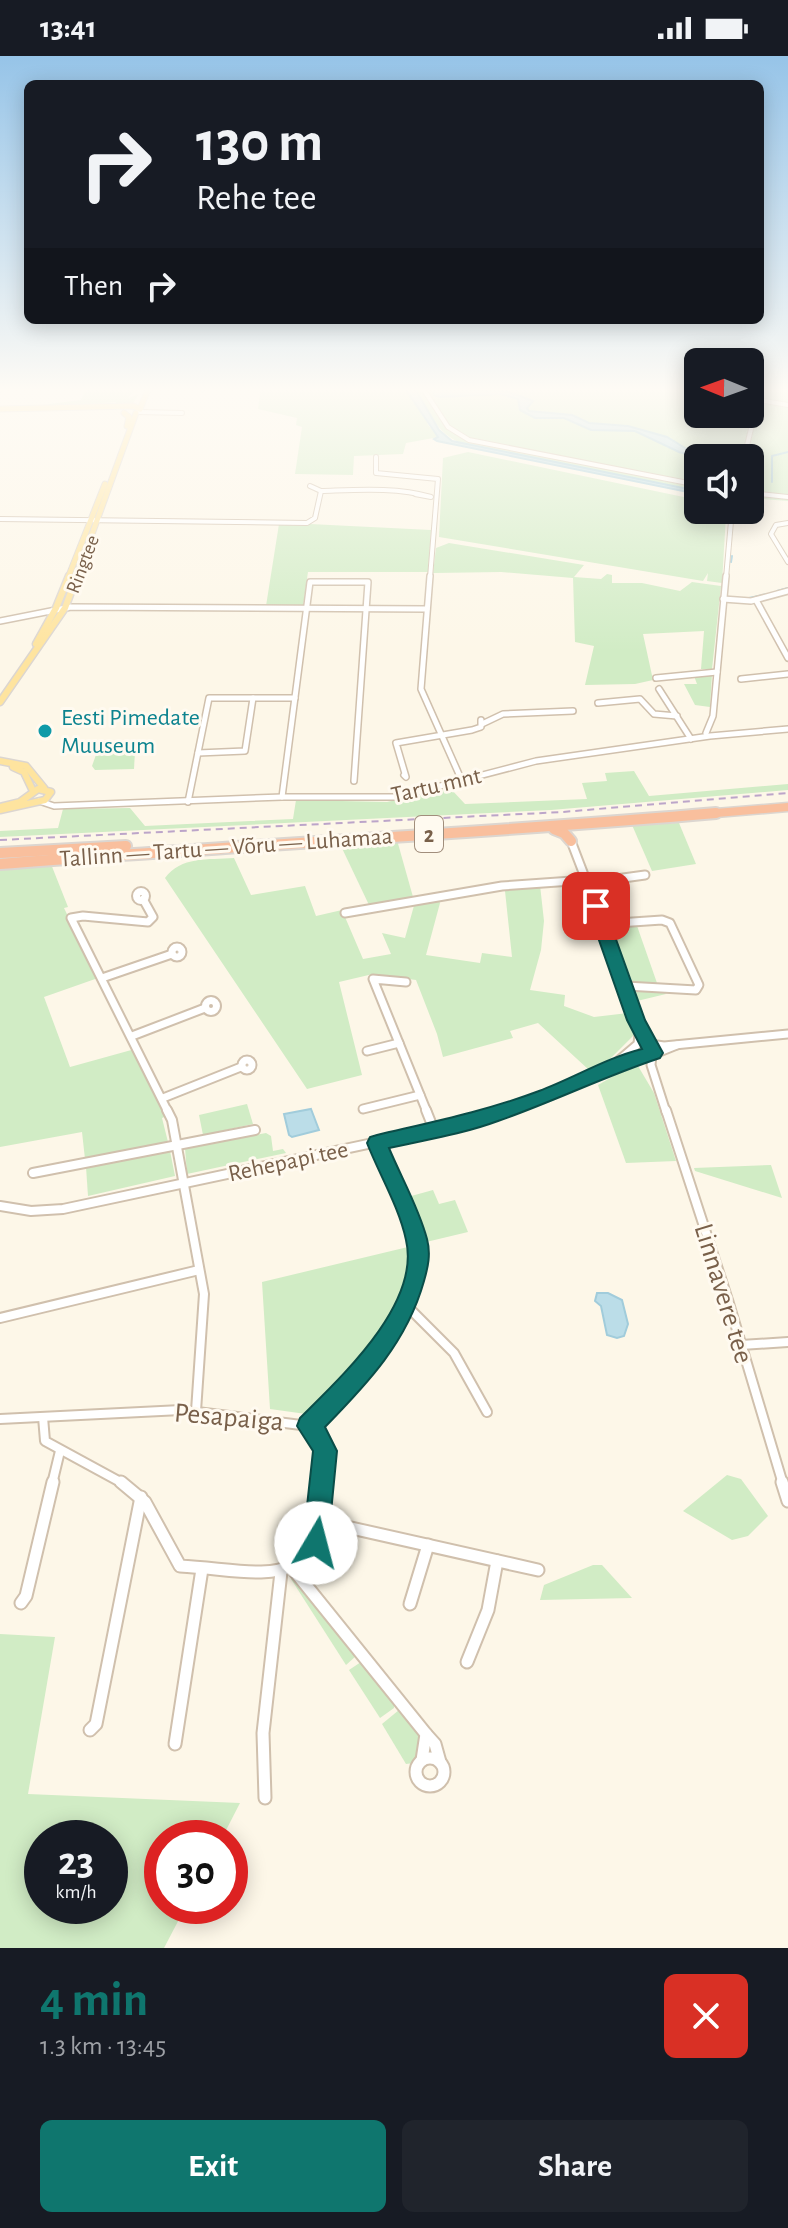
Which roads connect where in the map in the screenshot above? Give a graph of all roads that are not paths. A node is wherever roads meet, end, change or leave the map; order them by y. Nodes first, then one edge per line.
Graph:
1 (110, 475) edge
2 (113, 475) edge
3 (400, 475) edge
4 (649, 475) edge
5 (684, 482) edge
6 (310, 486) dead end
7 (321, 491) junction
8 (415, 494) dead end
9 (764, 494) edge
10 (788, 497) edge
11 (0, 519) edge
12 (95, 520) junction
13 (788, 523) edge
14 (731, 524) edge
15 (787, 560) edge
16 (788, 591) edge
17 (723, 599) junction
18 (756, 600) junction
19 (307, 607) junction
20 (367, 607) junction
21 (56, 608) junction
22 (65, 608) junction
23 (427, 609) junction
24 (0, 621) edge
25 (788, 658) edge
26 (717, 672) junction
27 (788, 674) edge
28 (656, 678) dead end
29 (741, 679) dead end
30 (659, 689) dead end
31 (0, 693) edge
32 (253, 698) junction
33 (295, 698) junction
34 (0, 702) edge
35 (598, 703) dead end
36 (573, 711) dead end
37 (677, 716) junction
38 (788, 729) edge
39 (712, 733) junction
40 (440, 735) junction
41 (691, 739) junction
42 (198, 753) junction
43 (0, 763) edge
44 (404, 775) dead end
45 (28, 778) junction
46 (354, 781) dead end
47 (462, 781) junction
48 (45, 789) junction
49 (35, 797) junction
50 (50, 797) junction
51 (282, 797) junction
52 (188, 802) junction
53 (11, 805) junction
54 (67, 805) junction
55 (788, 805) edge
56 (0, 808) edge
57 (589, 824) junction
58 (540, 828) junction
59 (571, 841) junction
60 (0, 859) edge
61 (645, 875) dead end
62 (587, 882) junction
63 (143, 899) dead end
64 (345, 913) dead end
65 (603, 924) junction
66 (172, 954) dead end
67 (102, 978) junction
68 (406, 982) dead end
69 (626, 986) junction
70 (205, 1008) dead end
71 (636, 1020) junction
72 (788, 1034) edge
73 (132, 1036) junction
74 (399, 1043) junction
75 (638, 1044) junction
76 (650, 1044) junction
77 (677, 1045) junction
78 (367, 1051) dead end
79 (652, 1055) junction
80 (640, 1056) junction
81 (614, 1065) junction
82 (241, 1067) dead end
83 (658, 1086) junction
84 (420, 1095) junction
85 (163, 1098) junction
86 (363, 1109) dead end
87 (255, 1130) dead end
88 (434, 1130) junction
89 (377, 1143) junction
90 (176, 1145) junction
91 (33, 1173) dead end
92 (182, 1183) junction
93 (0, 1206) edge
94 (199, 1270) junction
95 (406, 1305) junction
96 (0, 1318) edge
97 (788, 1342) edge
98 (741, 1345) junction
99 (196, 1411) junction
100 (487, 1412) dead end
101 (43, 1417) junction
102 (0, 1419) edge
103 (309, 1426) junction
104 (60, 1451) junction
105 (141, 1497) junction
106 (788, 1501) edge
107 (154, 1513) junction
108 (138, 1517) junction
109 (320, 1521) junction
110 (428, 1545) junction
111 (497, 1561) junction
112 (202, 1569) junction
113 (293, 1569) junction
114 (538, 1570) dead end
115 (281, 1572) junction
116 (21, 1603) dead end
117 (410, 1604) dead end
118 (467, 1662) dead end
119 (90, 1730) dead end
120 (426, 1734) junction
121 (175, 1744) dead end
122 (422, 1760) junction
123 (441, 1764) junction
124 (265, 1798) dead end

1 - 12 main road, Ringtee
2 - 12 main road, Ringtee
3 - 23 street
4 - 5 street
6 - 7 street
7 - 8 street
7 - 12 street
9 - 10 street
11 - 12 street
12 - 21 main road, Ringtee
12 - 22 main road, Ringtee
13 - 15 street
14 - 17 street
16 - 18 street
17 - 18 street
17 - 26 street
18 - 25 street
19 - 20 street
19 - 20 street
19 - 22 street
19 - 33 street
20 - 23 street
20 - 46 street
21 - 22 street
21 - 24 street
21 - 31 main road, Ringtee
22 - 34 main road, Ringtee
23 - 40 street
26 - 28 street
26 - 39 street
27 - 29 street
30 - 37 street
32 - 33 street
32 - 42 street
32 - 42 street
33 - 51 street
35 - 37 street
36 - 40 street
37 - 41 street
38 - 39 street, Tartu mnt
39 - 41 street, Tartu mnt
40 - 44 street
40 - 47 street
41 - 47 street, Tartu mnt
42 - 52 street
43 - 45 main road
43 - 48 main road
45 - 49 main road
45 - 53 main road
47 - 51 street, Tartu mnt
48 - 49 main road
48 - 50 main road
49 - 50 main road
49 - 53 main road
49 - 54 street, Tartu mnt
49 - 56 main road
50 - 54 street
51 - 52 street, Tartu mnt
52 - 54 street, Tartu mnt
53 - 56 main road
55 - 57 highway, Tallinn — Tartu — Võru — Luhamaa / 2
55 - 60 highway, Tallinn — Tartu — Võru — Luhamaa / 2
57 - 58 highway, Tallinn — Tartu — Võru — Luhamaa / 2
57 - 59 highway
58 - 59 highway
58 - 60 highway, Tallinn — Tartu — Võru — Luhamaa / 2
59 - 62 street, Linnavere tee
61 - 62 street
62 - 64 street
62 - 65 street, Linnavere tee
63 - 67 street
65 - 69 street, Linnavere tee
65 - 69 street
66 - 67 street
67 - 73 street
68 - 74 street
69 - 71 street, Linnavere tee
70 - 73 street
71 - 75 street, Linnavere tee
71 - 76 street, Linnavere tee
72 - 77 street
73 - 85 street
74 - 78 street
74 - 84 street
75 - 76 street
75 - 80 street, Linnavere tee
75 - 81 street, Rehepapi tee
76 - 77 street
76 - 79 street, Linnavere tee
77 - 79 street
79 - 80 street
79 - 83 street, Linnavere tee
80 - 81 street, Rehepapi tee
80 - 83 street, Linnavere tee
81 - 88 street, Rehepapi tee
82 - 85 street
83 - 98 street, Linnavere tee
84 - 86 street
84 - 88 street
85 - 90 street
87 - 90 street
88 - 89 street, Rehepapi tee
89 - 92 street, Rehepapi tee
89 - 95 street
90 - 91 street
90 - 92 street
92 - 93 street, Rehepapi tee
92 - 94 street
94 - 96 street
94 - 99 street
95 - 100 street
95 - 103 street
97 - 98 street
98 - 106 street, Linnavere tee
99 - 101 street, Pesapaiga
99 - 103 street, Pesapaiga
101 - 102 street, Pesapaiga
101 - 104 street
103 - 109 street, Pesapaiga
104 - 105 street
104 - 116 street
105 - 107 street
105 - 108 street
107 - 108 street
107 - 112 street
108 - 119 street
109 - 110 street
109 - 113 street, Pesapaiga
110 - 111 street
110 - 117 street
111 - 114 street
111 - 118 street
112 - 115 street
112 - 121 street
113 - 115 street
113 - 120 street
115 - 124 street
120 - 122 street
120 - 123 street
122 - 123 street
122 - 123 street

